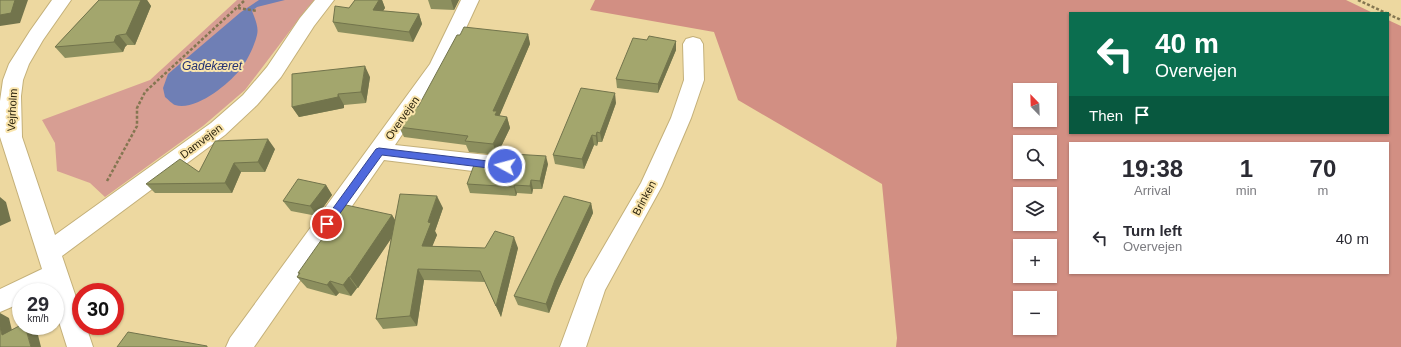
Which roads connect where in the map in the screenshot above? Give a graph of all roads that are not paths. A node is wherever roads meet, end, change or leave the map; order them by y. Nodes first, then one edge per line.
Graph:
1 (62, 0) edge
2 (325, 0) edge
3 (470, 0) edge
4 (694, 44) dead end
5 (6, 84) edge
6 (379, 151) junction
7 (505, 166) edge
8 (52, 263) junction
9 (0, 301) edge
10 (80, 347) edge
11 (239, 347) edge
12 (574, 347) edge

1 - 5 street, Vejrholm
2 - 8 street, Damvejen
3 - 6 street, Overvejen
4 - 12 street, Brinken
5 - 8 street, Vejrholm
6 - 7 street
6 - 11 street, Overvejen
8 - 9 street
8 - 10 street, Vejrholm

